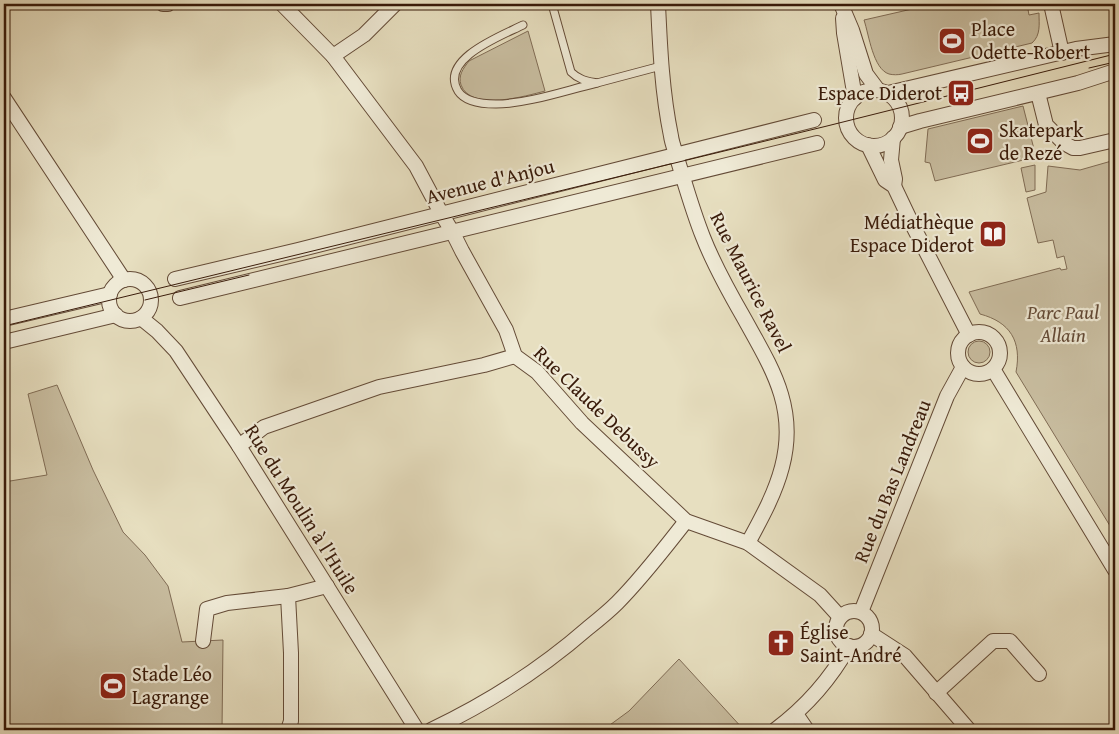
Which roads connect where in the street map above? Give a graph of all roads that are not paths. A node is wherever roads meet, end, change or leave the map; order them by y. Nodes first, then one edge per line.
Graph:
1 (163, 4) edge
2 (168, 4) edge
3 (282, 4) edge
4 (395, 4) edge
5 (552, 4) edge
6 (658, 4) edge
7 (1051, 4) edge
8 (842, 8) edge
9 (522, 25) dead end
10 (1115, 44) edge
11 (1062, 53) junction
12 (333, 56) junction
13 (662, 66) junction
14 (1115, 70) edge
15 (598, 83) junction
16 (883, 92) junction
17 (1038, 92) junction
18 (4, 98) edge
19 (855, 98) junction
20 (814, 120) dead end
21 (897, 133) junction
22 (1115, 140) edge
23 (817, 143) dead end
24 (868, 145) junction
25 (676, 155) junction
26 (682, 175) junction
27 (894, 186) junction
28 (441, 213) junction
29 (453, 232) junction
30 (175, 279) dead end
31 (124, 280) junction
32 (110, 294) junction
33 (180, 298) dead end
34 (116, 315) junction
35 (141, 318) junction
36 (4, 319) edge
37 (969, 335) junction
38 (4, 342) edge
39 (515, 356) junction
40 (964, 366) junction
41 (993, 369) junction
42 (239, 446) junction
43 (686, 521) junction
44 (748, 543) junction
45 (1115, 570) edge
46 (327, 586) junction
47 (288, 596) junction
48 (861, 612) junction
49 (840, 617) junction
50 (871, 634) junction
51 (203, 641) dead end
52 (849, 646) junction
53 (1039, 674) dead end
54 (936, 693) junction
55 (796, 714) junction
56 (288, 730) edge
57 (418, 730) edge
58 (432, 730) edge
59 (775, 730) edge
60 (807, 730) edge
61 (969, 730) edge

1 - 2 street
3 - 12 street, Rue Claude Debussy
4 - 12 street
5 - 15 lane
6 - 13 street, Rue Maurice Ravel
7 - 11 street
8 - 16 street
8 - 19 street
9 - 15 lane
10 - 11 street
11 - 16 street
12 - 28 street, Rue Claude Debussy
13 - 15 lane
13 - 25 street, Rue Maurice Ravel
14 - 17 street
16 - 19 street
16 - 21 street
17 - 21 street
17 - 22 street
18 - 31 street
19 - 24 street
20 - 25 street, Avenue d'Anjou
21 - 24 street
21 - 27 street
23 - 26 street, Avenue d'Anjou
24 - 27 street
25 - 26 street, Rue Maurice Ravel
25 - 28 street, Avenue d'Anjou
26 - 29 street, Avenue d'Anjou
26 - 44 street, Rue Maurice Ravel
27 - 37 street
28 - 29 street, Rue Claude Debussy
28 - 30 street, Avenue d'Anjou
29 - 33 street, Avenue d'Anjou
29 - 39 street, Rue Claude Debussy
31 - 32 street
31 - 35 street
32 - 34 street
32 - 36 street
34 - 35 street
34 - 38 street
35 - 42 street, Rue du Moulin à l'Huile
37 - 40 street
37 - 41 street
39 - 42 street
39 - 43 street, Rue Claude Debussy
40 - 41 street
40 - 48 street, Rue du Bas Landreau
41 - 45 street
42 - 46 street, Rue du Moulin à l'Huile
43 - 44 street, Rue Claude Debussy
43 - 58 street
44 - 49 street, Rue Claude Debussy
46 - 47 street
46 - 57 street, Rue du Moulin à l'Huile
47 - 51 street
47 - 56 street
48 - 49 street
48 - 50 street
49 - 52 street
50 - 52 street
50 - 54 street
52 - 55 street
53 - 54 street
54 - 61 street
55 - 59 street
55 - 60 street

